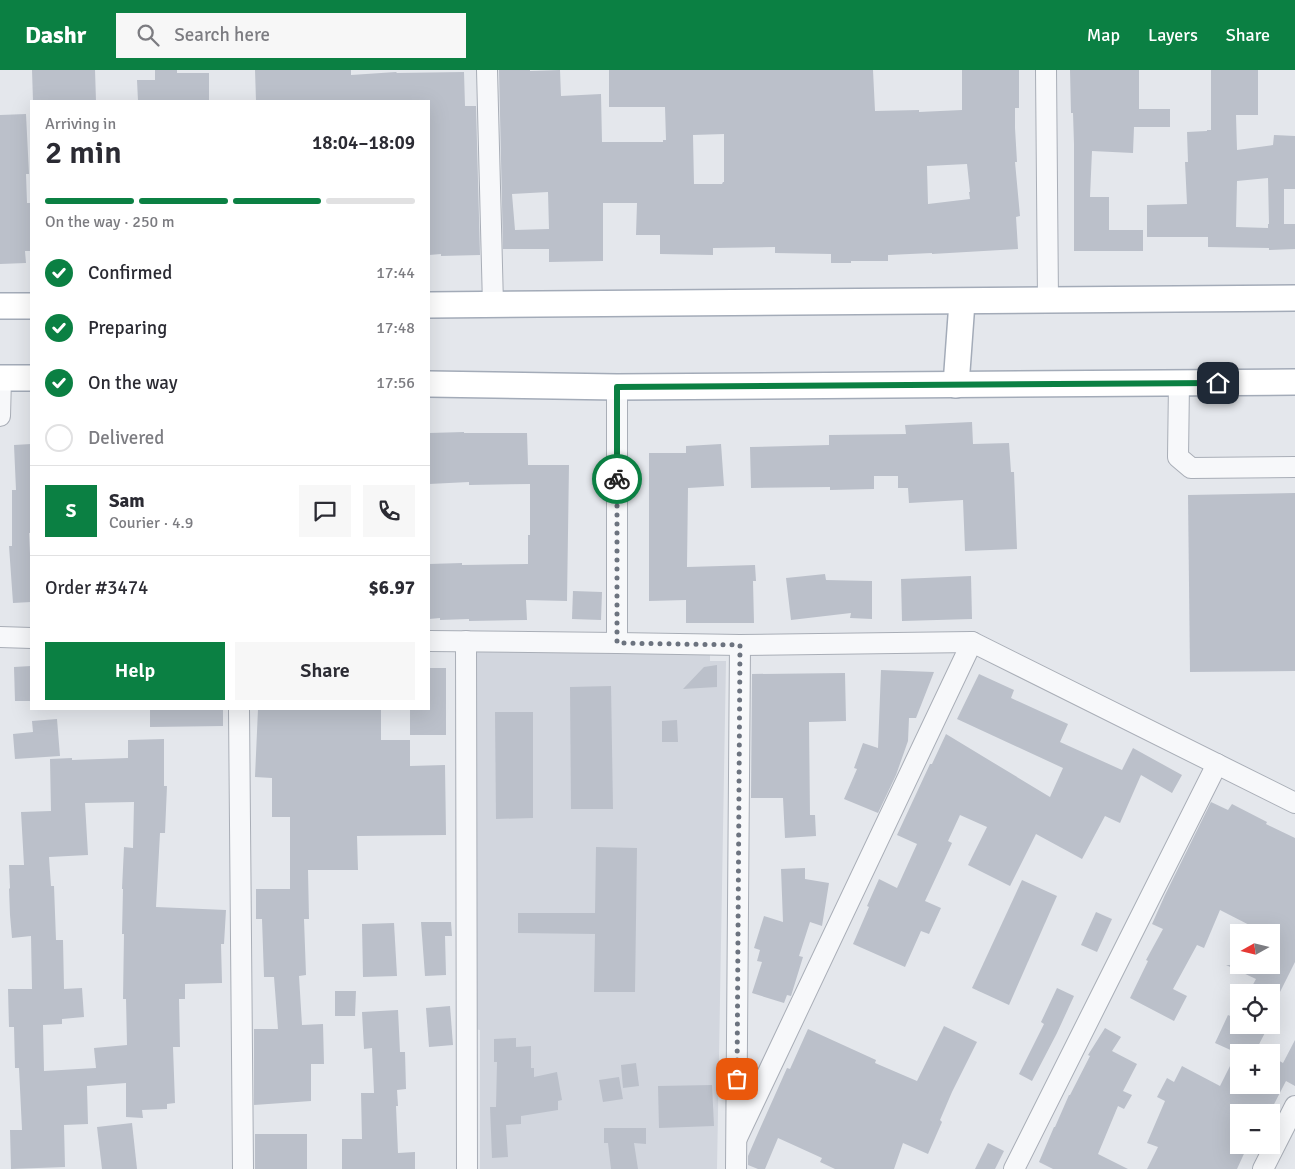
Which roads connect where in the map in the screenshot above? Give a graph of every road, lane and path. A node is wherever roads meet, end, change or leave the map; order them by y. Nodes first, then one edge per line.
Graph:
1 (487, 70) edge
2 (1046, 70) edge
3 (1295, 298) edge
4 (1048, 301) junction
5 (962, 302) junction
6 (493, 305) junction
7 (0, 306) edge
8 (30, 306) edge
9 (430, 306) edge
10 (0, 378) edge
11 (30, 378) edge
12 (1295, 382) edge
13 (1179, 383) junction
14 (430, 384) edge
15 (956, 384) junction
16 (617, 387) junction
17 (0, 416) edge
18 (1295, 467) edge
19 (0, 637) edge
20 (30, 638) edge
21 (430, 641) edge
22 (466, 641) junction
23 (972, 642) junction
24 (617, 643) junction
25 (740, 645) junction
26 (240, 710) edge
27 (1217, 764) junction
28 (1295, 803) edge
29 (1295, 1106) edge
30 (737, 1138) junction
31 (243, 1169) edge
32 (467, 1169) edge
33 (736, 1169) edge
34 (1014, 1169) edge
35 (1263, 1169) edge

1 - 6 street
2 - 4 street
3 - 4 main road
4 - 5 main road
5 - 6 main road
5 - 15 main road
6 - 9 main road
7 - 8 main road
10 - 11 main road
10 - 17 street
12 - 13 main road
13 - 15 main road
13 - 18 street
14 - 16 main road
15 - 16 main road
16 - 24 street
19 - 20 street
21 - 22 street
22 - 24 street
22 - 32 street
23 - 25 street
23 - 27 street
23 - 30 street
24 - 25 street
25 - 30 street
26 - 31 street
27 - 28 street
27 - 34 street
29 - 35 street
30 - 33 street

